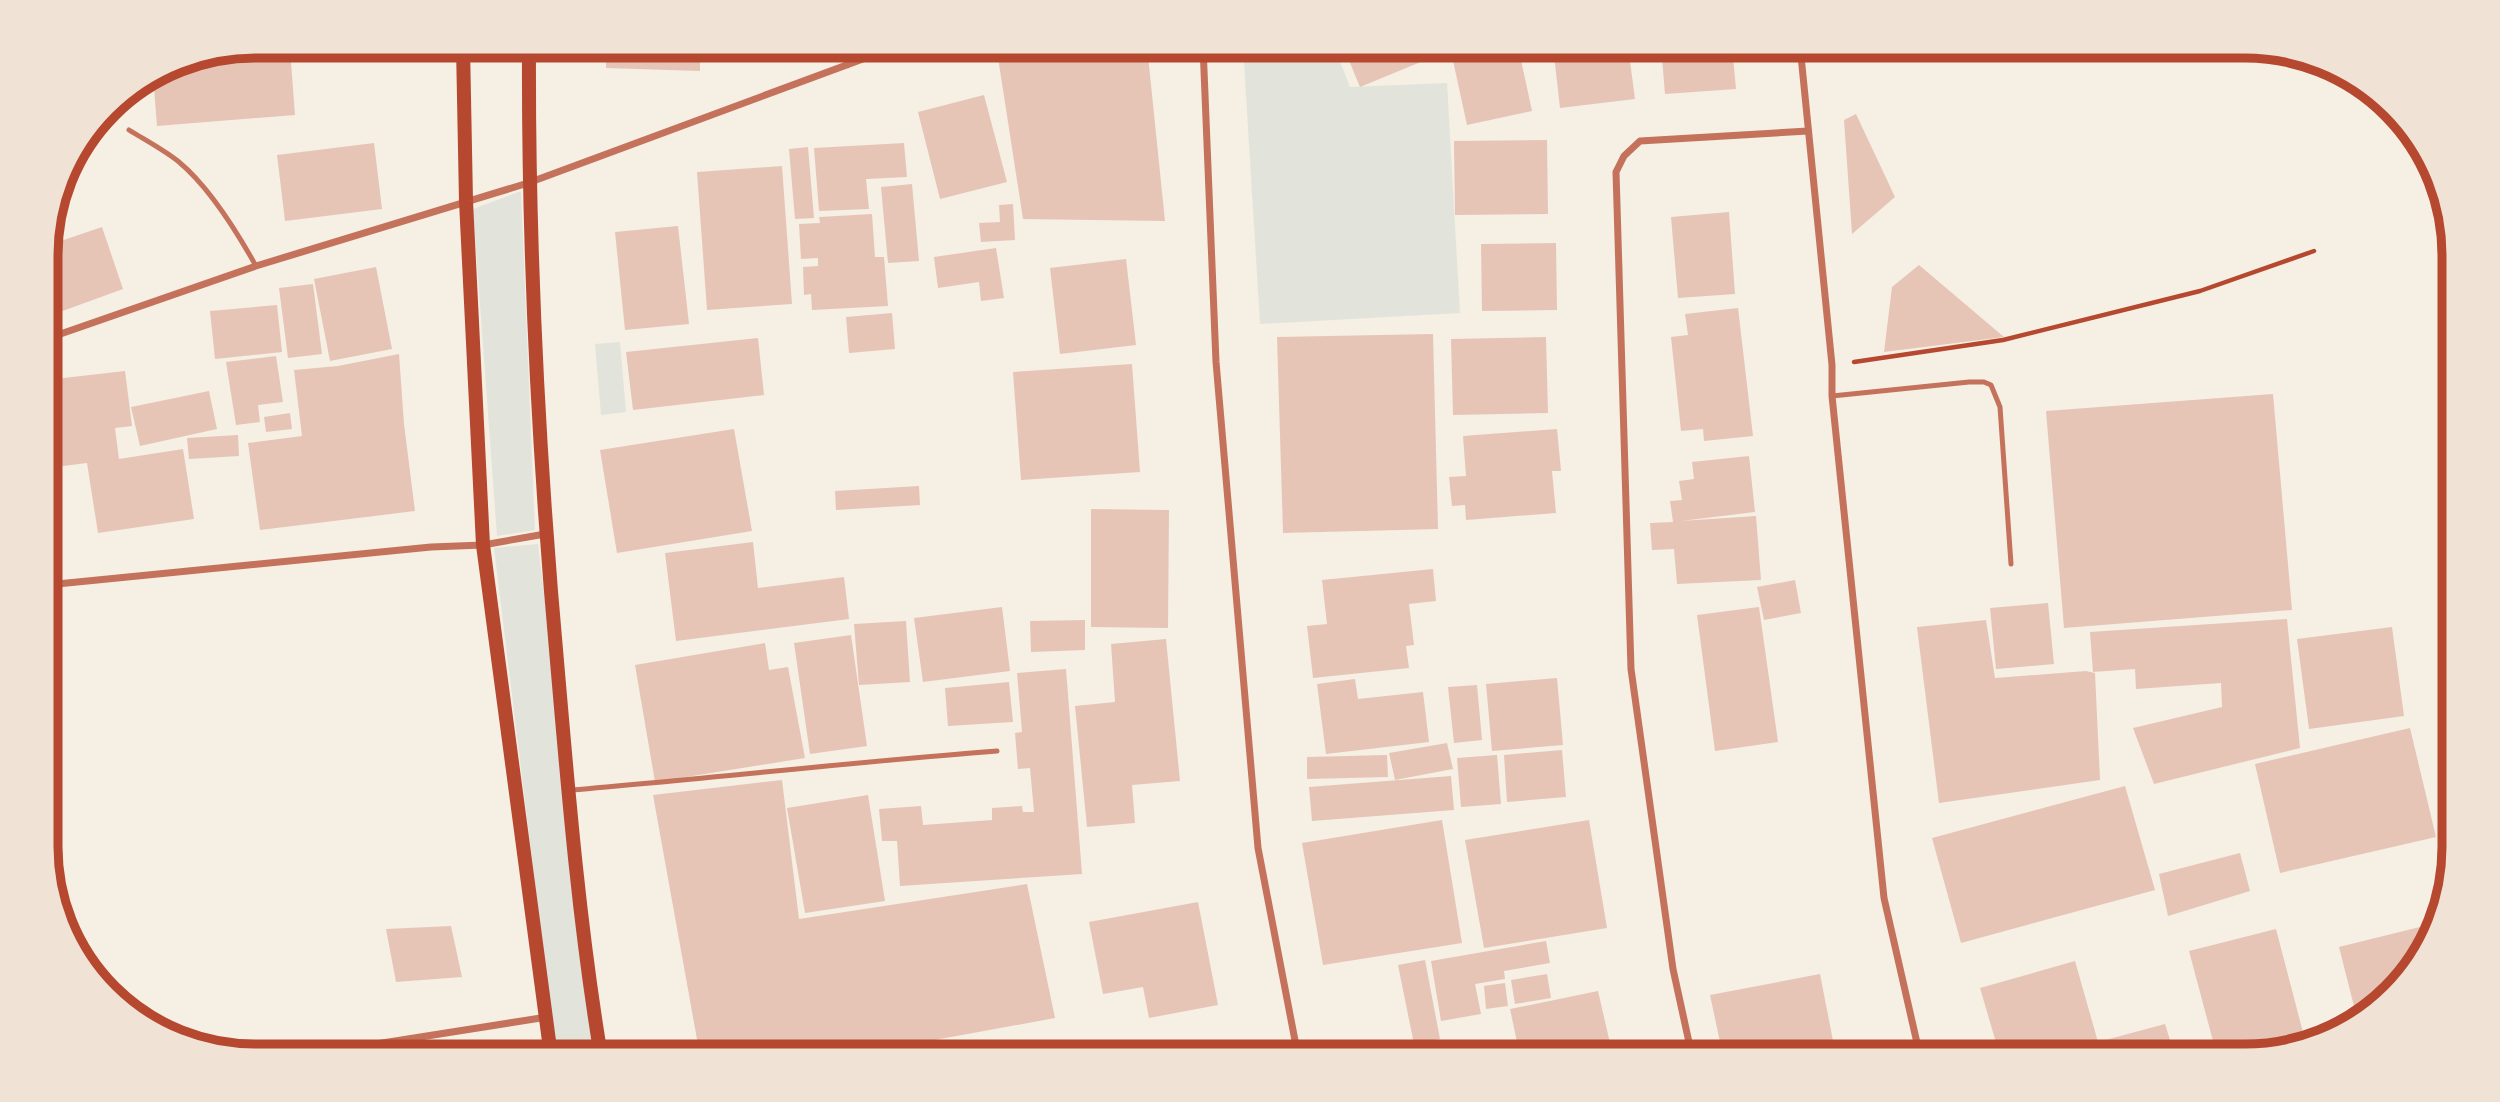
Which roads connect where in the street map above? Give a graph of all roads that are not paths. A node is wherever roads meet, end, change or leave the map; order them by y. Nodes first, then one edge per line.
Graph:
1 (463, 58) edge
2 (529, 58) edge
3 (847, 58) edge
4 (866, 58) edge
5 (1203, 58) edge
6 (1801, 58) edge
7 (847, 65) junction
8 (129, 130) dead end
9 (1808, 131) junction
10 (528, 183) junction
11 (466, 201) junction
12 (256, 267) junction
13 (58, 335) edge
14 (1832, 396) junction
15 (545, 534) junction
16 (483, 545) junction
17 (2011, 564) dead end
18 (58, 584) edge
19 (997, 751) dead end
20 (568, 790) junction
21 (547, 1017) junction
22 (376, 1044) edge
23 (550, 1044) edge
24 (600, 1044) edge
25 (1296, 1044) edge
26 (1689, 1044) edge
27 (1917, 1044) edge

1 - 11 main road
2 - 10 main road
3 - 7 street
4 - 7 street
5 - 25 street
6 - 9 street
7 - 10 street
8 - 12 lane
9 - 14 street
9 - 26 street
10 - 11 street
10 - 15 main road
11 - 12 street
11 - 16 main road
12 - 13 street
14 - 17 lane
14 - 27 street
15 - 16 street
15 - 20 main road
16 - 18 street
16 - 21 main road
19 - 20 lane
20 - 24 main road
21 - 22 street
21 - 23 main road

